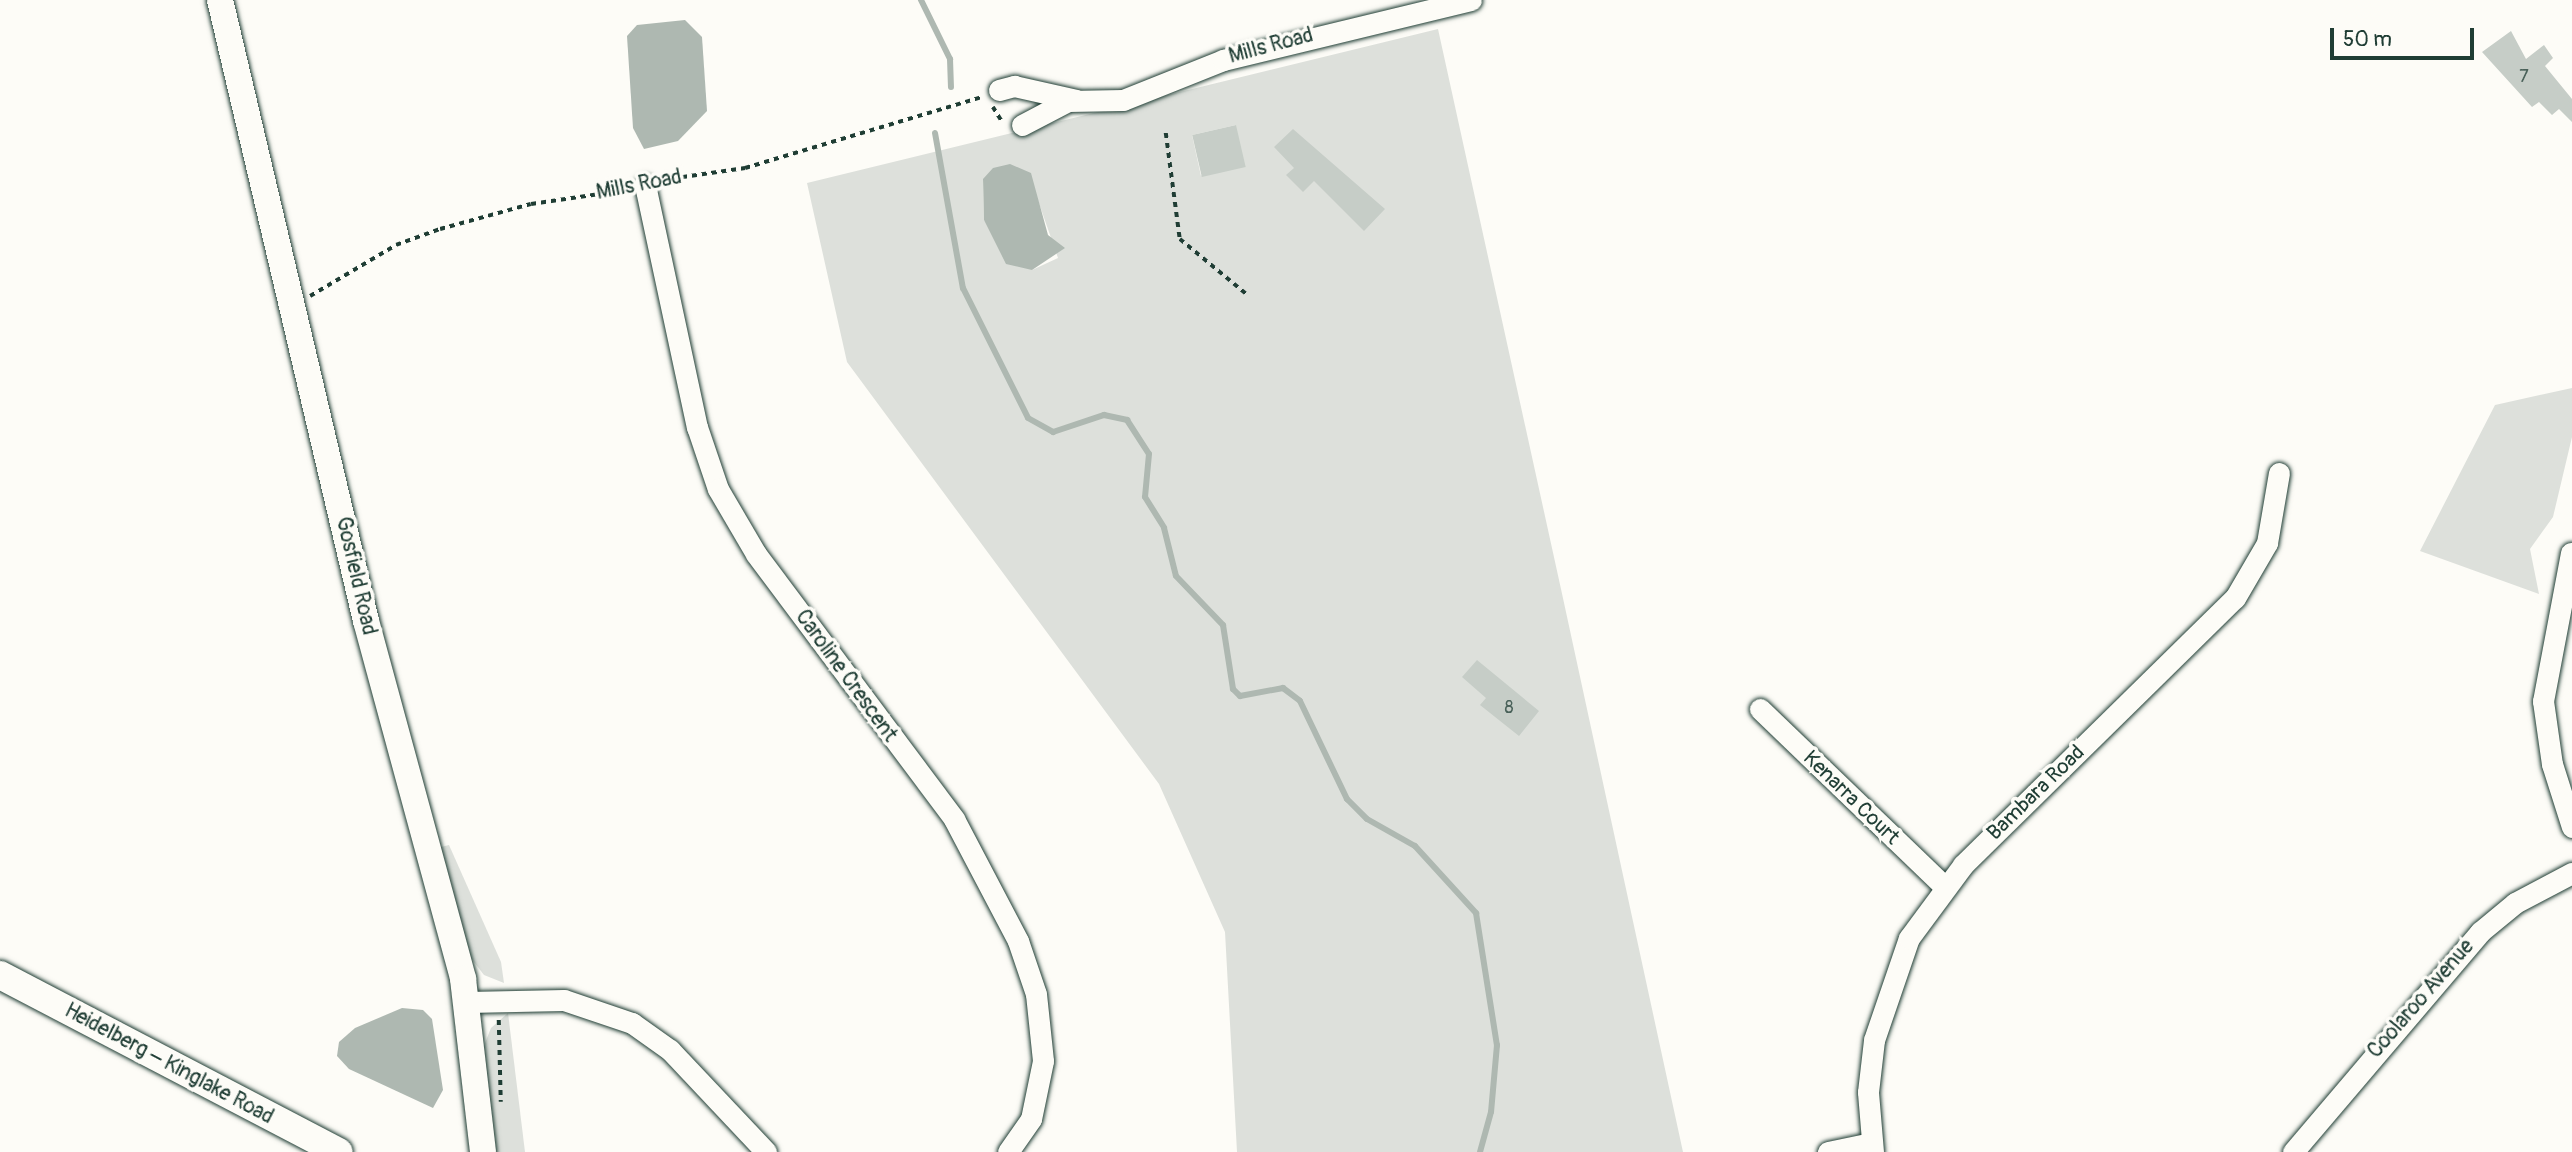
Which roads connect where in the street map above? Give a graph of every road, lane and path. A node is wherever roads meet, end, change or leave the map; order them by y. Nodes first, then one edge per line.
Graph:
1 (220, 0) edge
2 (1471, 0) edge
3 (999, 90) junction
4 (1076, 100) junction
5 (1022, 125) joint
6 (1166, 133) dead end
7 (645, 184) junction
8 (1249, 296) dead end
9 (288, 302) junction
10 (2279, 473) dead end
11 (2571, 553) edge
12 (1760, 709) dead end
13 (2572, 827) edge
14 (2572, 873) edge
15 (1944, 886) junction
16 (0, 975) edge
17 (467, 1002) junction
18 (1872, 1147) edge
19 (338, 1152) edge
20 (483, 1152) edge
21 (766, 1152) edge
22 (1008, 1152) edge
23 (1828, 1152) edge
24 (2293, 1152) edge

1 - 9 street, Gosfield Road
2 - 4 street, Mills Road
3 - 4 street, Mills Road
3 - 5 path
3 - 7 path, Mills Road
4 - 5 street, Mills Road
6 - 8 path
7 - 9 path, Mills Road
7 - 22 street, Caroline Crescent
9 - 17 street, Gosfield Road
10 - 15 street, Bambara Road
11 - 13 street
12 - 15 street, Kenarra Court
14 - 24 street, Coolaroo Avenue
15 - 18 street, Bambara Road
16 - 19 main road, Heidelberg – Kinglake Road
17 - 20 street, Gosfield Road
17 - 21 street
18 - 23 street

